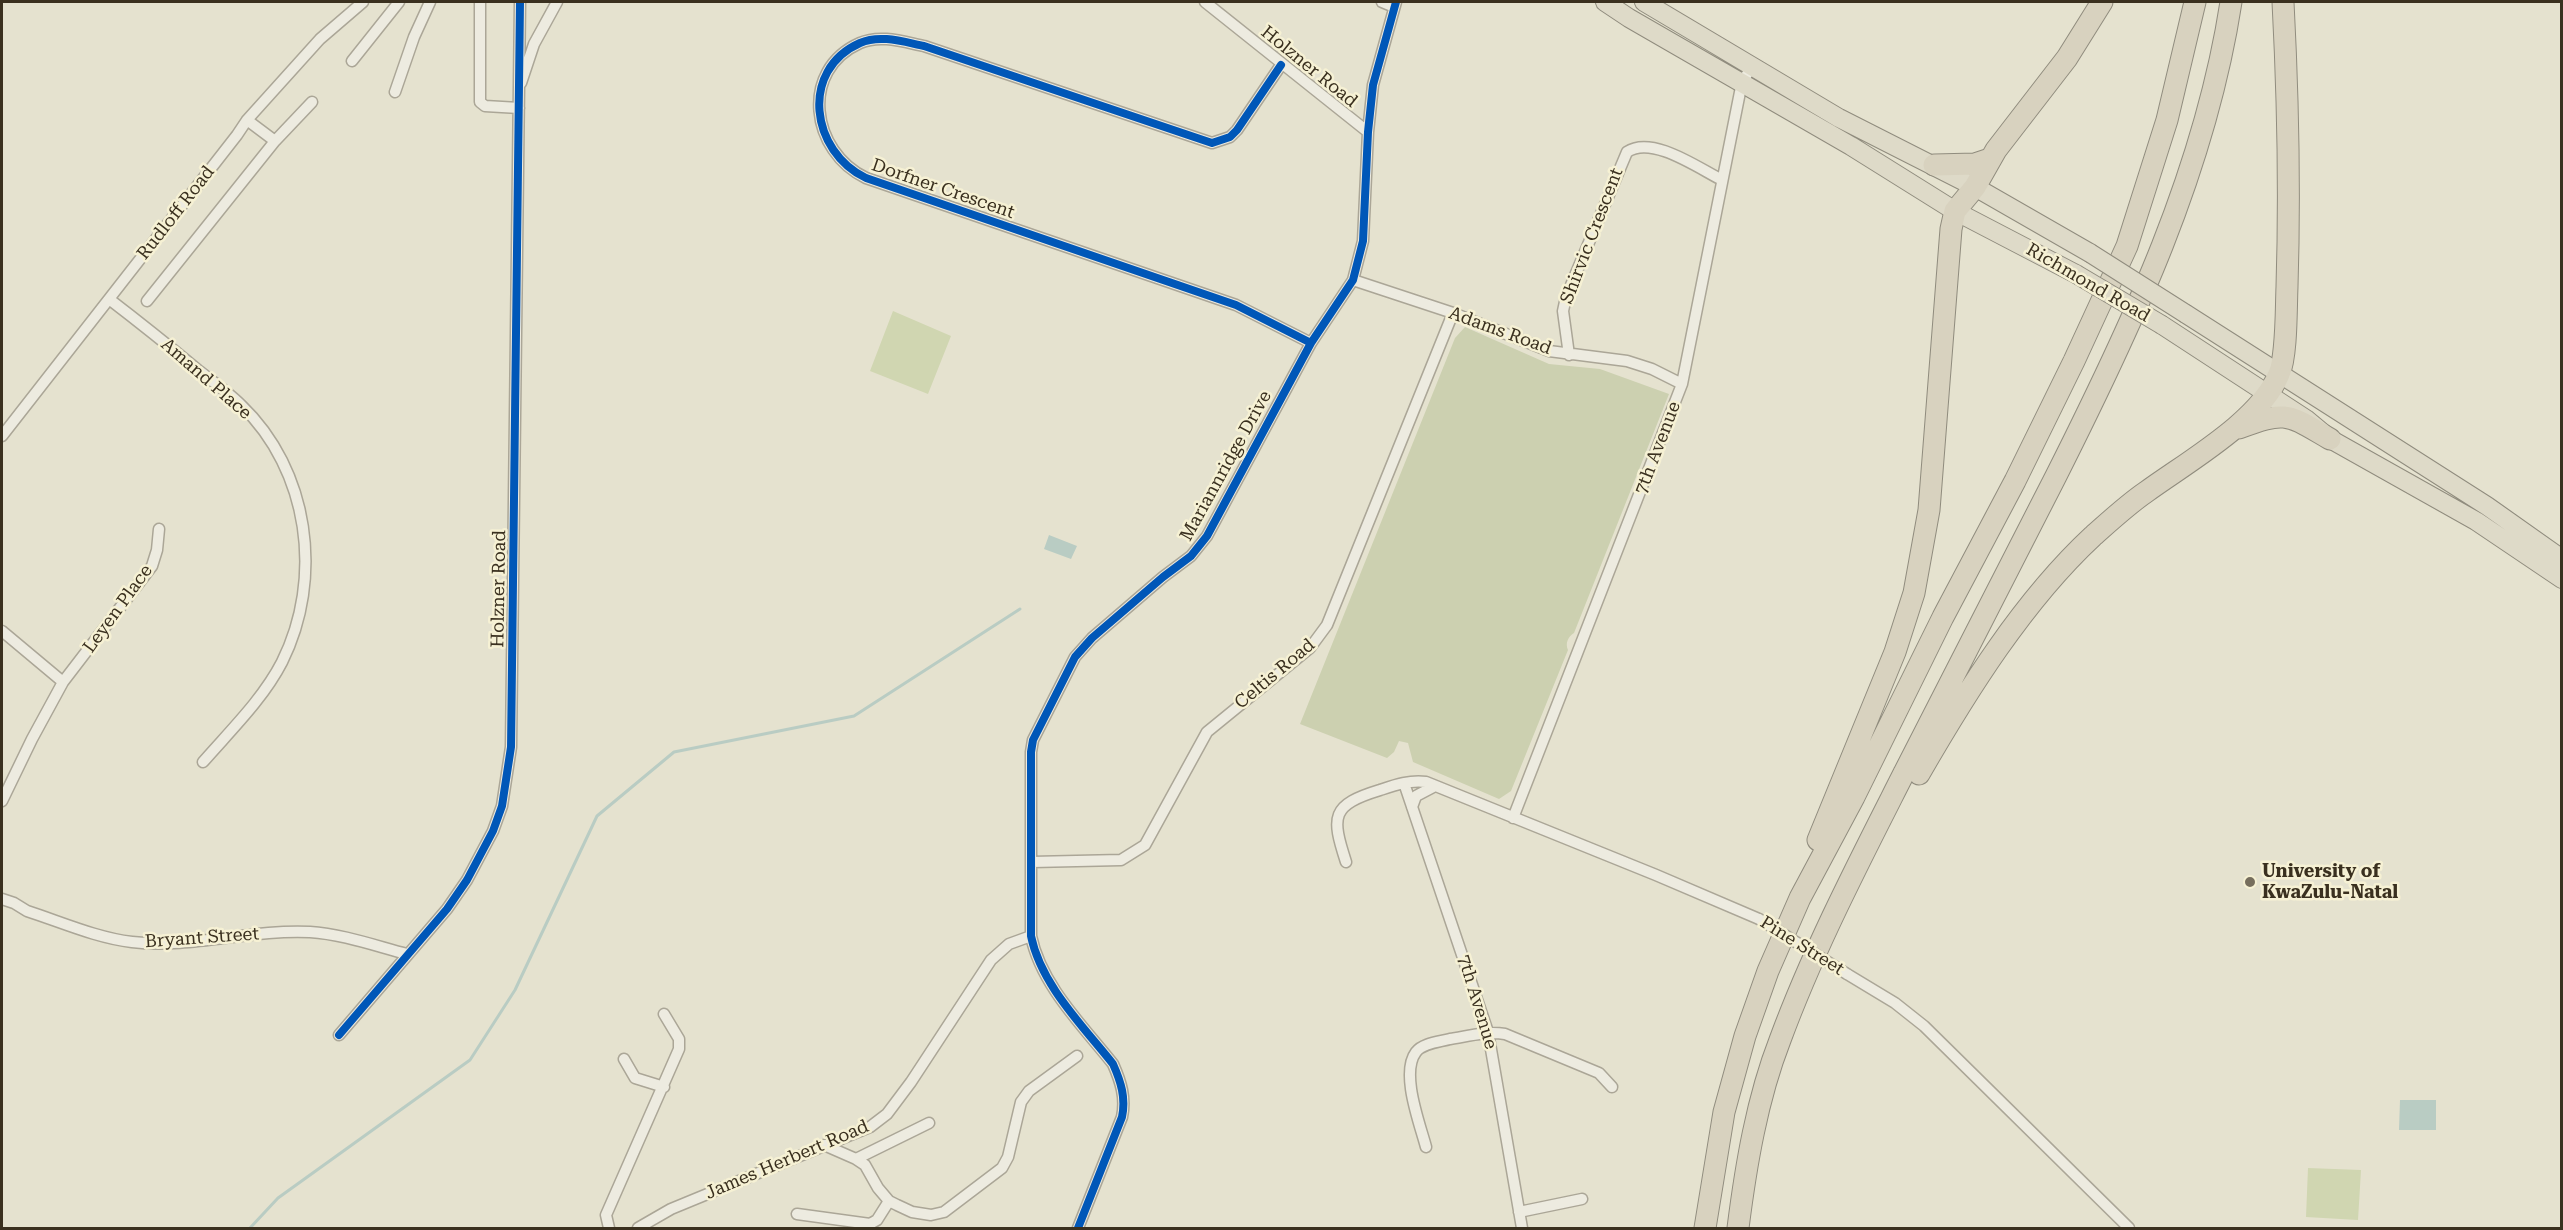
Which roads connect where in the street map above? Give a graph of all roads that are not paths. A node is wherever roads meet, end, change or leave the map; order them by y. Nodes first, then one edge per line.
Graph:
1 (363, 2) edge
2 (399, 2) edge
3 (430, 2) edge
4 (480, 2) edge
5 (510, 2) edge
6 (520, 2) edge
7 (545, 2) edge
8 (557, 2) edge
9 (1205, 2) edge
10 (1382, 2) edge
11 (1605, 2) edge
12 (1644, 2) edge
13 (2102, 2) edge
14 (2195, 2) edge
15 (2231, 2) edge
16 (2283, 2) edge
17 (1395, 4) edge
18 (551, 15) junction
19 (518, 33) junction
20 (352, 61) dead end
21 (1281, 65) junction
22 (1753, 65) junction
23 (1742, 82) junction
24 (519, 89) junction
25 (395, 92) dead end
26 (312, 102) dead end
27 (519, 108) junction
28 (247, 120) junction
29 (1368, 132) junction
30 (275, 141) junction
31 (1990, 159) junction
32 (1935, 165) junction
33 (1722, 180) junction
34 (1975, 187) junction
35 (1955, 211) junction
36 (1353, 280) junction
37 (109, 299) junction
38 (147, 301) dead end
39 (1453, 313) junction
40 (1311, 343) junction
41 (1569, 355) junction
42 (2280, 373) junction
43 (1682, 384) junction
44 (2267, 395) junction
45 (2233, 430) junction
46 (2, 436) edge
47 (2330, 439) junction
48 (159, 529) dead end
49 (2562, 559) edge
50 (2562, 579) edge
51 (2, 631) edge
52 (63, 682) junction
53 (203, 762) dead end
54 (1404, 783) junction
55 (1435, 786) junction
56 (2, 801) edge
57 (1412, 807) junction
58 (1513, 818) junction
59 (1032, 862) junction
60 (1347, 862) dead end
61 (1800, 897) junction
62 (2, 899) edge
63 (1833, 916) junction
64 (1031, 936) junction
65 (407, 954) junction
66 (664, 1014) dead end
67 (1488, 1032) junction
68 (339, 1035) dead end
69 (1077, 1056) dead end
70 (624, 1059) dead end
71 (1612, 1087) dead end
72 (664, 1088) junction
73 (929, 1123) dead end
74 (824, 1145) junction
75 (1426, 1147) dead end
76 (856, 1159) junction
77 (1582, 1199) dead end
78 (889, 1201) junction
79 (1519, 1212) junction
80 (797, 1214) dead end
81 (650, 1225) edge
82 (609, 1228) edge
83 (638, 1228) edge
84 (1078, 1228) edge
85 (1522, 1228) edge
86 (1705, 1228) edge
87 (1738, 1228) edge
88 (2129, 1228) edge

1 - 28 street, Rudloff Road
2 - 20 street
3 - 25 street
4 - 27 street
5 - 19 street
6 - 19 street
7 - 18 street
8 - 18 street, Holzner Road
9 - 21 street, Holzner Road
10 - 17 street
11 - 23 highway, Richmond Road
12 - 22 highway, Richmond Road
13 - 31 highway
14 - 61 highway
15 - 63 highway
16 - 42 highway
17 - 29 street, Mariannridge Drive
18 - 24 street, Holzner Road
19 - 24 street
21 - 29 street, Holzner Road
21 - 40 street, Dorfner Crescent
22 - 23 street, 7th Avenue
22 - 32 highway, Richmond Road
23 - 33 street, 7th Avenue
23 - 35 highway, Richmond Road
24 - 27 street, Holzner Road
26 - 30 street
27 - 65 street, Holzner Road
28 - 30 street
28 - 37 street, Rudloff Road
29 - 36 street, Mariannridge Drive
30 - 38 street
31 - 32 highway
31 - 34 highway
32 - 34 highway, Richmond Road
33 - 41 street, Shirvic Crescent
33 - 43 street, 7th Avenue
34 - 35 highway
34 - 42 highway, Richmond Road, bridge
35 - 44 highway, Richmond Road, bridge
35 - 61 highway
36 - 39 street, Adams Road
36 - 40 street, Mariannridge Drive
37 - 46 street, Rudloff Road
37 - 53 street, Amand Place
39 - 41 street, Adams Road
39 - 59 street, Celtis Road
40 - 59 street, Mariannridge Drive
41 - 43 street, Adams Road
42 - 44 highway
42 - 49 highway, Richmond Road
43 - 58 street, 7th Avenue
44 - 45 highway
44 - 47 highway, Richmond Road
45 - 47 highway
45 - 63 highway
47 - 50 highway, Richmond Road
48 - 52 street, Leyen Place
51 - 52 street
52 - 56 street, Leyen Place
54 - 55 street, Pine Street
54 - 57 street, 7th Avenue
54 - 60 street
55 - 57 street
55 - 58 street, Pine Street
57 - 67 street, 7th Avenue
58 - 88 street, Pine Street, bridge
59 - 64 street, Mariannridge Drive
61 - 86 highway
62 - 65 street, Bryant Street
63 - 87 highway
64 - 74 street, James Herbert Road
64 - 84 street, Mariannridge Drive
65 - 68 street, Holzner Road
66 - 72 street
67 - 71 street
67 - 75 street
67 - 79 street, 7th Avenue
69 - 78 street
70 - 72 street
72 - 82 street
73 - 76 street
74 - 76 street
74 - 81 street, James Herbert Road
76 - 78 street
77 - 79 street
78 - 80 street
79 - 85 street, 7th Avenue
81 - 83 street, James Herbert Road

